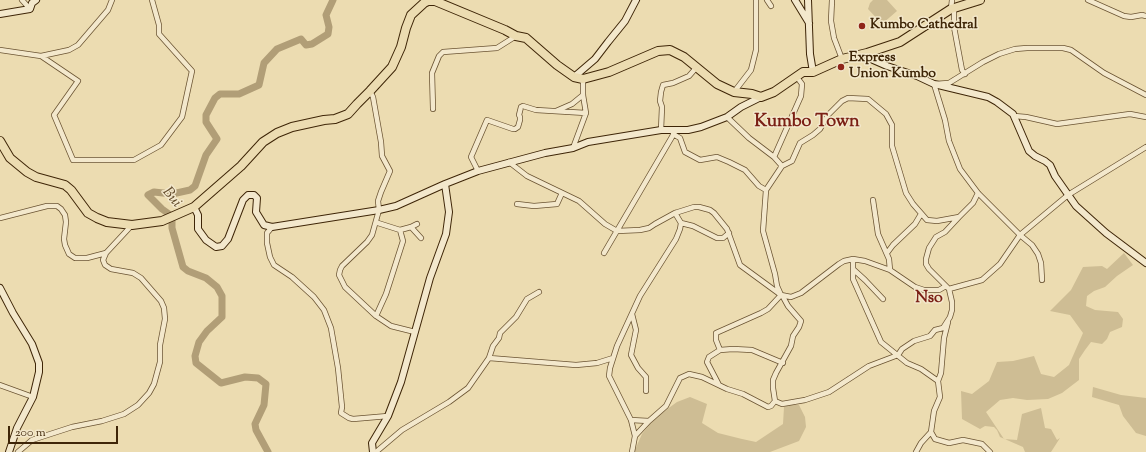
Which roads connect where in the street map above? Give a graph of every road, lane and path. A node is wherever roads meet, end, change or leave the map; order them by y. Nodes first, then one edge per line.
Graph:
1 (22, 0) edge
2 (36, 0) edge
3 (112, 0) edge
4 (152, 0) edge
5 (636, 0) edge
6 (756, 0) edge
7 (767, 0) edge
8 (795, 0) edge
9 (808, 0) edge
10 (832, 0) edge
11 (980, 0) edge
12 (1088, 0) edge
13 (952, 5) edge
14 (771, 6) dead end
15 (30, 8) junction
16 (0, 14) edge
17 (1146, 16) edge
18 (809, 23) junction
19 (516, 36) junction
20 (0, 50) edge
21 (867, 53) junction
22 (41, 56) junction
23 (842, 60) junction
24 (696, 68) junction
25 (813, 72) junction
26 (965, 74) junction
27 (796, 76) junction
28 (578, 78) junction
29 (934, 84) junction
30 (370, 91) junction
31 (734, 92) junction
32 (583, 95) junction
33 (1146, 95) edge
34 (761, 97) junction
35 (433, 109) dead end
36 (556, 111) junction
37 (586, 113) junction
38 (1014, 116) junction
39 (727, 117) junction
40 (1146, 117) edge
41 (661, 130) junction
42 (674, 132) junction
43 (0, 141) edge
44 (1146, 147) edge
45 (573, 148) junction
46 (774, 156) junction
47 (509, 162) junction
48 (782, 166) junction
49 (478, 171) junction
50 (445, 184) junction
51 (766, 190) junction
52 (562, 193) junction
53 (978, 193) junction
54 (1068, 195) junction
55 (873, 200) dead end
56 (517, 204) dead end
57 (194, 207) junction
58 (379, 210) junction
59 (675, 213) junction
60 (921, 214) junction
61 (959, 217) junction
62 (0, 218) edge
63 (376, 221) junction
64 (681, 223) junction
65 (417, 224) dead end
66 (132, 225) junction
67 (264, 225) junction
68 (272, 227) junction
69 (411, 227) junction
70 (400, 230) junction
71 (617, 231) junction
72 (267, 233) junction
73 (729, 233) junction
74 (1020, 235) junction
75 (421, 238) dead end
76 (106, 253) junction
77 (604, 253) dead end
78 (887, 253) junction
79 (853, 260) junction
80 (1146, 263) edge
81 (854, 270) junction
82 (890, 270) junction
83 (1042, 280) dead end
84 (0, 288) edge
85 (948, 288) junction
86 (539, 292) dead end
87 (782, 295) junction
88 (883, 299) dead end
89 (632, 314) junction
90 (376, 316) junction
91 (950, 317) junction
92 (415, 332) junction
93 (720, 350) junction
94 (898, 355) junction
95 (489, 358) junction
96 (613, 358) junction
97 (782, 363) junction
98 (938, 381) junction
99 (0, 385) edge
100 (719, 385) junction
101 (646, 391) dead end
102 (33, 397) junction
103 (775, 401) junction
104 (388, 416) junction
105 (631, 420) junction
106 (649, 421) junction
107 (931, 432) junction
108 (635, 436) junction
109 (9, 452) edge
110 (18, 452) edge
111 (373, 452) edge
112 (376, 452) edge
113 (632, 452) edge
114 (916, 452) edge
115 (990, 452) edge

1 - 15 street
2 - 15 street
3 - 22 street
4 - 22 street
5 - 28 street
6 - 31 street
7 - 14 street
8 - 18 street
9 - 18 street
10 - 23 street
11 - 13 highway
12 - 17 street
13 - 21 highway
13 - 26 street
15 - 16 street
18 - 25 street
19 - 28 highway
19 - 30 highway
19 - 35 street
20 - 22 street
21 - 23 highway
21 - 29 street
23 - 25 highway
24 - 28 highway
24 - 31 highway
24 - 41 street
25 - 27 highway
26 - 29 street
26 - 33 street
27 - 34 highway
27 - 46 street
28 - 32 street
29 - 38 street
29 - 53 street
30 - 57 highway
30 - 58 street
31 - 34 highway
32 - 36 street
32 - 37 street
34 - 39 street
36 - 37 street
36 - 49 street
37 - 45 street
38 - 40 street
38 - 54 street
39 - 42 street
39 - 46 street
41 - 42 street
41 - 45 street
42 - 51 street
42 - 71 street
43 - 66 highway
44 - 54 street
45 - 47 street
46 - 48 street
47 - 49 street
47 - 52 street
48 - 51 street
48 - 60 street
49 - 50 street
50 - 58 street
50 - 92 street
51 - 87 street
52 - 56 street
52 - 71 street
53 - 61 street
53 - 74 street
54 - 74 street
54 - 80 street
55 - 78 street
57 - 66 highway
57 - 67 street
58 - 63 street
58 - 68 street
59 - 64 street
59 - 71 street
59 - 73 street
60 - 61 street
60 - 78 street
61 - 85 street
62 - 76 street
63 - 70 street
63 - 90 street
64 - 73 street
64 - 89 street
65 - 69 street
66 - 76 street
67 - 68 street
67 - 72 street
68 - 72 street
69 - 70 street
69 - 75 street
70 - 90 street
71 - 77 street
72 - 104 street
73 - 87 street
74 - 83 street
74 - 85 street
76 - 110 street
78 - 82 street
79 - 81 street
79 - 82 street
79 - 87 street
81 - 88 street
81 - 94 street
82 - 85 street
84 - 102 street
85 - 91 street
86 - 95 street
87 - 93 street
87 - 97 street
89 - 96 street
89 - 101 street
90 - 92 street
91 - 94 street
91 - 98 street
92 - 104 street
93 - 97 street
93 - 100 street
94 - 98 street
94 - 103 street
95 - 96 street
95 - 112 street
96 - 105 street
97 - 103 street
98 - 107 street
99 - 102 street
100 - 103 street
100 - 106 street
102 - 109 street
104 - 111 street
105 - 106 street
105 - 108 street
106 - 108 street
107 - 114 street
107 - 115 street
108 - 113 street

